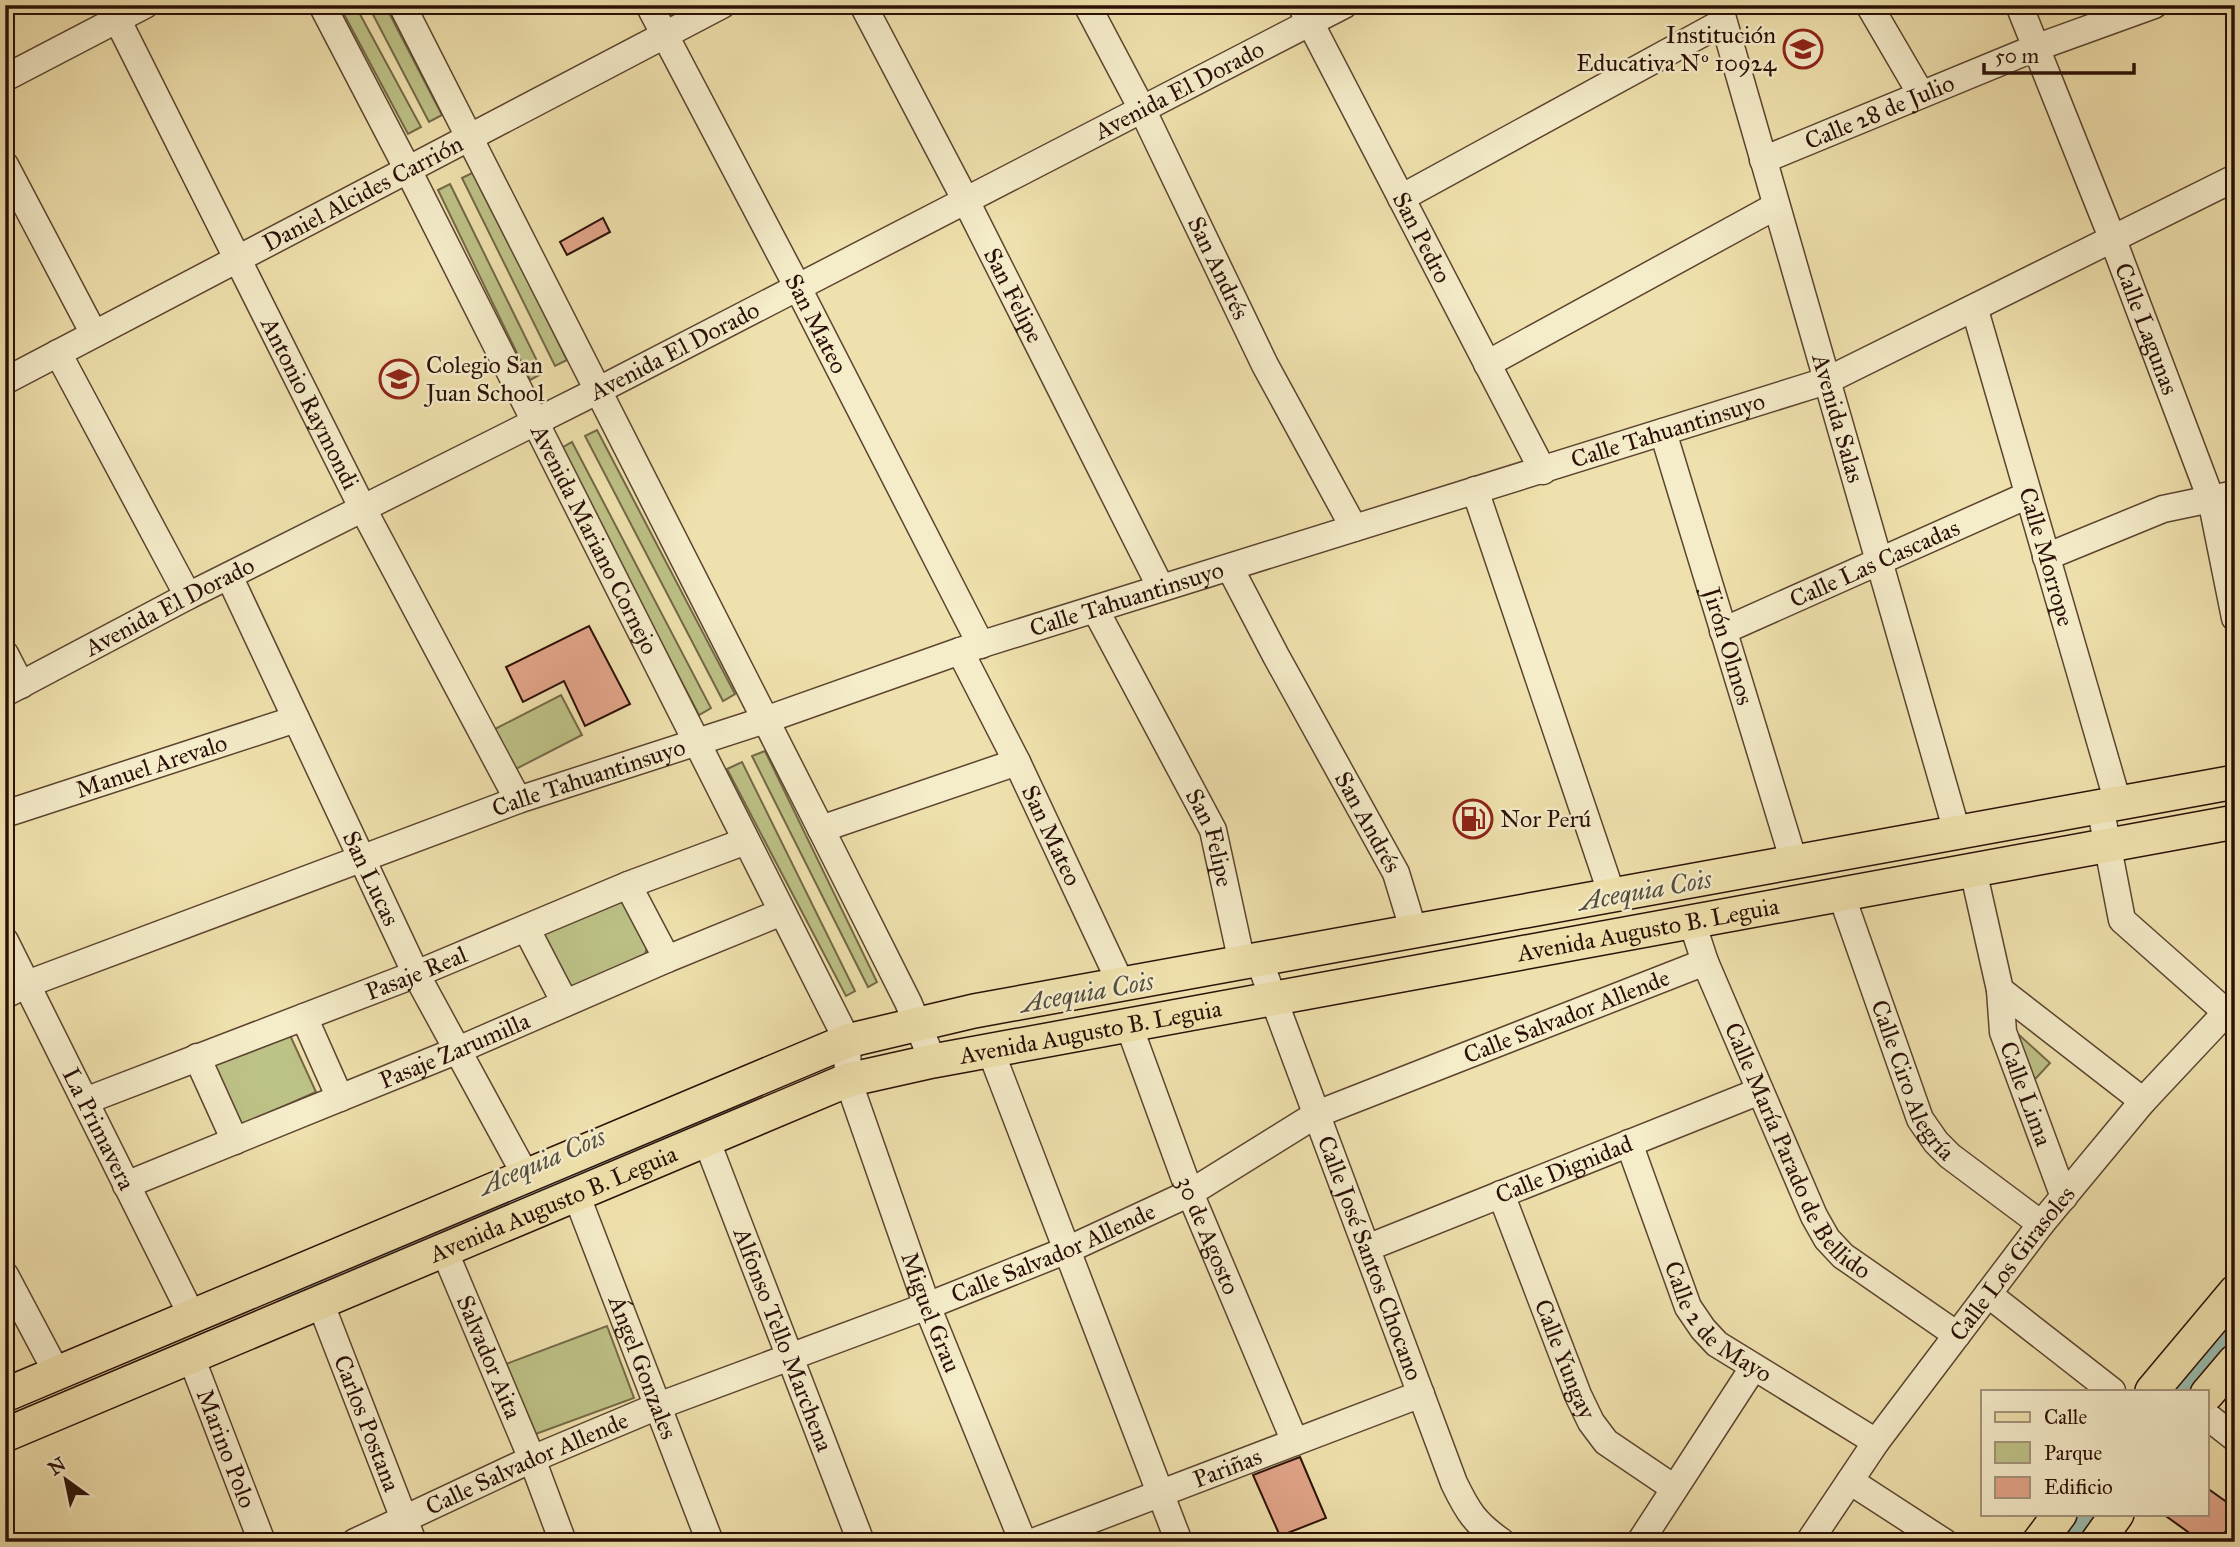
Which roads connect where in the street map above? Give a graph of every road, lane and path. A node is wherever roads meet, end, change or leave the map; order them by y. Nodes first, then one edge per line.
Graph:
1 (145, 5) edge
2 (322, 5) edge
3 (402, 5) edge
4 (649, 5) edge
5 (722, 5) edge
6 (863, 5) edge
7 (1087, 5) edge
8 (1344, 5) edge
9 (1869, 5) edge
10 (2019, 5) edge
11 (2154, 5) edge
12 (113, 13) edge
13 (1306, 14) edge
14 (1721, 14) edge
15 (664, 35) junction
16 (2035, 48) junction
17 (5, 78) edge
18 (1921, 94) junction
19 (1142, 109) junction
20 (471, 138) junction
21 (1763, 160) junction
22 (5, 165) edge
23 (408, 170) junction
24 (2235, 178) edge
25 (1401, 198) junction
26 (966, 201) junction
27 (1776, 206) junction
28 (2113, 240) junction
29 (237, 260) junction
30 (797, 288) junction
31 (1975, 310) junction
32 (94, 334) junction
33 (58, 353) junction
34 (1487, 364) junction
35 (5, 380) edge
36 (1826, 382) junction
37 (599, 390) junction
38 (533, 423) junction
39 (1663, 432) junction
40 (1543, 471) junction
41 (1475, 490) junction
42 (2028, 495) junction
43 (2223, 497) edge
44 (363, 509) junction
45 (1354, 528) junction
46 (2046, 557) junction
47 (1878, 561) junction
48 (1230, 568) junction
49 (229, 576) junction
50 (1161, 588) junction
51 (188, 596) junction
52 (1095, 609) junction
53 (2235, 618) edge
54 (1723, 631) junction
55 (970, 648) junction
56 (5, 654) edge
57 (13, 689) edge
58 (296, 719) junction
59 (765, 720) junction
60 (697, 742) junction
61 (1017, 762) junction
62 (2235, 782) edge
63 (518, 800) junction
64 (2106, 806) junction
65 (5, 814) edge
66 (2235, 822) edge
67 (821, 829) junction
68 (1957, 832) junction
69 (746, 841) junction
70 (2108, 844) junction
71 (362, 858) junction
72 (1794, 862) junction
73 (1973, 870) junction
74 (628, 885) junction
75 (1841, 894) junction
76 (1612, 895) junction
77 (782, 912) junction
78 (1692, 922) junction
79 (526, 928) junction
80 (1414, 932) junction
81 (5, 941) edge
82 (667, 959) junction
83 (1253, 962) junction
84 (1705, 962) junction
85 (416, 974) junction
86 (1122, 986) junction
87 (16, 989) edge
88 (2000, 990) junction
89 (1273, 999) junction
90 (565, 1003) junction
91 (2230, 1007) edge
92 (304, 1017) junction
93 (918, 1024) junction
94 (1129, 1026) junction
95 (847, 1042) junction
96 (458, 1050) junction
97 (991, 1052) junction
98 (197, 1057) junction
99 (933, 1061) junction
100 (848, 1079) junction
101 (1760, 1091) junction
102 (340, 1098) junction
103 (85, 1101) junction
104 (2143, 1101) junction
105 (1317, 1114) junction
106 (706, 1139) junction
107 (235, 1142) junction
108 (1629, 1143) junction
109 (526, 1176) junction
110 (126, 1185) junction
111 (1190, 1193) junction
112 (576, 1194) junction
113 (1501, 1194) junction
114 (2064, 1197) junction
115 (2041, 1224) junction
116 (1367, 1248) junction
117 (444, 1250) junction
118 (1067, 1250) junction
119 (5, 1275) edge
120 (2235, 1292) edge
121 (1988, 1294) junction
122 (320, 1302) junction
123 (927, 1306) junction
124 (192, 1316) junction
125 (1957, 1335) junction
126 (191, 1357) junction
127 (789, 1357) junction
128 (2235, 1361) edge
129 (1754, 1368) junction
130 (57, 1373) junction
131 (2111, 1390) edge
132 (2153, 1390) edge
133 (2208, 1393) edge
134 (1421, 1394) junction
135 (5, 1395) edge
136 (658, 1406) junction
137 (2208, 1417) edge
138 (5, 1435) edge
139 (2235, 1438) edge
140 (1295, 1442) junction
141 (1876, 1442) junction
142 (532, 1459) junction
143 (1850, 1481) junction
144 (1675, 1488) junction
145 (1159, 1494) junction
146 (2058, 1516) edge
147 (2116, 1516) edge
148 (408, 1530) edge
149 (262, 1542) edge
150 (355, 1542) edge
151 (563, 1542) edge
152 (710, 1542) edge
153 (861, 1542) edge
154 (1023, 1542) edge
155 (1033, 1542) edge
156 (1179, 1542) edge
157 (1502, 1542) edge
158 (1640, 1542) edge
159 (1809, 1542) edge
160 (1944, 1542) edge
161 (2039, 1542) edge
162 (2097, 1542) edge

1 - 12 street
2 - 23 street, Avenida Mariano Cornejo
3 - 20 street
4 - 15 street, San Mateo
5 - 15 street, Daniel Alcides Carrión
6 - 26 street, San Felipe
7 - 19 street, San Andrés
8 - 13 street, Avenida El Dorado
9 - 18 street
10 - 16 street, Calle Lagunas
11 - 16 street, Calle 28 de Julio
12 - 17 street
12 - 29 street, Antonio Raymondi
13 - 19 street, Avenida El Dorado
13 - 25 street, San Pedro
14 - 21 street, Avenida Salas
14 - 25 street
15 - 20 street, Daniel Alcides Carrión
15 - 30 street, San Mateo
16 - 18 street, Calle 28 de Julio
16 - 28 street, Calle Lagunas
18 - 21 street, Calle 28 de Julio
19 - 26 street, Avenida El Dorado
19 - 45 street, San Andrés
20 - 23 street, Daniel Alcides Carrión
20 - 37 street
21 - 27 street, Avenida Salas
22 - 32 street
23 - 29 street, Daniel Alcides Carrión
23 - 38 street, Avenida Mariano Cornejo
24 - 28 street, Calle Tahuantinsuyo
25 - 34 street, San Pedro
26 - 30 street, Avenida El Dorado
26 - 50 street, San Felipe
27 - 34 street
27 - 36 street, Avenida Salas
28 - 31 street, Calle Tahuantinsuyo
28 - 43 street, Calle Lagunas
29 - 32 street, Daniel Alcides Carrión
29 - 44 street, Antonio Raymondi
30 - 37 street, Avenida El Dorado
30 - 55 street, San Mateo
31 - 36 street, Calle Tahuantinsuyo
31 - 42 street, Calle Morrope
32 - 33 street, Daniel Alcides Carrión
33 - 35 street, Daniel Alcides Carrión
33 - 51 street
34 - 40 street, San Pedro
36 - 39 street, Calle Tahuantinsuyo
36 - 47 street, Avenida Salas
37 - 38 street, Avenida El Dorado
37 - 59 street
38 - 44 street, Avenida El Dorado
38 - 60 street, Avenida Mariano Cornejo
39 - 40 street, Calle Tahuantinsuyo
39 - 54 street, Jirón Olmos
40 - 41 street, Calle Tahuantinsuyo
41 - 45 street, Calle Tahuantinsuyo
41 - 76 street
42 - 46 street, Calle Morrope
42 - 47 street, Calle Las Cascadas
43 - 46 street
43 - 53 street, Calle Lagunas
44 - 49 street, Avenida El Dorado
44 - 63 street, Antonio Raymondi
45 - 48 street, Calle Tahuantinsuyo
46 - 64 street, Calle Morrope
47 - 54 street, Calle Las Cascadas
47 - 68 street, Avenida Salas
48 - 50 street, Calle Tahuantinsuyo
48 - 80 street, San Andrés
49 - 51 street, Avenida El Dorado
49 - 58 street, San Lucas
50 - 52 street, Calle Tahuantinsuyo
51 - 57 street, Avenida El Dorado
52 - 55 street, Calle Tahuantinsuyo
52 - 83 street, San Felipe
54 - 72 street, Jirón Olmos
55 - 59 street, Calle Tahuantinsuyo
55 - 61 street, San Mateo
56 - 57 street
58 - 65 street, Manuel Arevalo
58 - 71 street, San Lucas
59 - 60 street, Calle Tahuantinsuyo
59 - 67 street
60 - 63 street, Calle Tahuantinsuyo
60 - 69 street, Avenida Mariano Cornejo
61 - 67 street
61 - 86 street, San Mateo
62 - 64 main road, Avenida Augusto B. Leguia
63 - 71 street, Calle Tahuantinsuyo
64 - 68 main road, Avenida Augusto B. Leguia
64 - 70 street, Calle Morrope
66 - 70 main road, Avenida Augusto B. Leguia
67 - 93 street
68 - 72 main road, Avenida Augusto B. Leguia
69 - 74 street, Pasaje Real
69 - 77 street, Avenida Mariano Cornejo
70 - 73 main road, Avenida Augusto B. Leguia
70 - 91 street, Calle Morrope
71 - 85 street, San Lucas
71 - 87 street, Calle Tahuantinsuyo
72 - 76 main road, Avenida Augusto B. Leguia
73 - 75 main road, Avenida Augusto B. Leguia
73 - 88 street, Calle Lima
74 - 79 street, Pasaje Real
74 - 82 street
75 - 78 main road, Avenida Augusto B. Leguia
75 - 115 street, Calle Ciro Alegría
76 - 80 main road, Avenida Augusto B. Leguia
77 - 82 street, Pasaje Zarumilla
77 - 95 street, Avenida Mariano Cornejo
78 - 84 street, Calle María Parado de Bellido
78 - 89 main road, Avenida Augusto B. Leguia
79 - 85 street, Pasaje Real
79 - 90 street
80 - 83 main road, Avenida Augusto B. Leguia
81 - 87 street, La Primavera
82 - 90 street, Pasaje Zarumilla
83 - 86 main road, Avenida Augusto B. Leguia
83 - 89 street, Calle José Santos Chocano
84 - 101 street, Calle María Parado de Bellido
84 - 105 street, Calle Salvador Allende
85 - 92 street, Pasaje Real
85 - 96 street, San Lucas
86 - 93 main road, Avenida Augusto B. Leguia
87 - 103 street, La Primavera
88 - 104 street, Calle Lima
88 - 114 street, Calle Lima
89 - 94 main road, Avenida Augusto B. Leguia
89 - 105 street, Calle José Santos Chocano
90 - 96 street, Pasaje Zarumilla
91 - 104 street, Calle Los Girasoles
92 - 98 street, Pasaje Real
92 - 102 street
93 - 95 main road, Avenida Augusto B. Leguia
93 - 99 street
94 - 97 main road, Avenida Augusto B. Leguia
94 - 111 street, 30 de Agosto
95 - 100 street, Avenida Mariano Cornejo
95 - 109 main road, Avenida Augusto B. Leguia
96 - 102 street, Pasaje Zarumilla
96 - 109 street, San Lucas
97 - 99 main road, Avenida Augusto B. Leguia
97 - 118 street
98 - 103 street, Pasaje Real
98 - 107 street
99 - 100 main road, Avenida Augusto B. Leguia
100 - 106 main road, Avenida Augusto B. Leguia
100 - 123 street, Miguel Grau
101 - 108 street, Calle Dignidad
101 - 125 street, Calle María Parado de Bellido
102 - 107 street, Pasaje Zarumilla
103 - 110 street, La Primavera
104 - 114 street, Calle Los Girasoles
105 - 111 street, Calle Salvador Allende
105 - 116 street, Calle José Santos Chocano
106 - 112 main road, Avenida Augusto B. Leguia
106 - 127 street, Alfonso Tello Marchena
107 - 110 street, Pasaje Zarumilla
108 - 113 street, Calle Dignidad
108 - 129 street, Calle 2 de Mayo
109 - 124 main road, Avenida Augusto B. Leguia
110 - 124 street, La Primavera
111 - 118 street, Calle Salvador Allende
111 - 140 street, 30 de Agosto
112 - 117 main road, Avenida Augusto B. Leguia
112 - 136 street, Ángel Gonzales
113 - 116 street, Calle Dignidad
113 - 144 street, Calle Yungay
114 - 115 street, Calle Los Girasoles
115 - 121 street, Calle Los Girasoles
116 - 134 street, Calle José Santos Chocano
117 - 122 main road, Avenida Augusto B. Leguia
117 - 142 street, Salvador Aita
118 - 123 street, Calle Salvador Allende
118 - 145 street
119 - 130 street
120 - 132 main road
121 - 125 street, Calle Los Girasoles
121 - 131 street
122 - 126 main road, Avenida Augusto B. Leguia
122 - 148 street, Carlos Postana
123 - 127 street, Calle Salvador Allende
123 - 154 street, Miguel Grau
124 - 130 main road, Avenida Augusto B. Leguia
125 - 141 street, Calle Los Girasoles
126 - 138 main road, Avenida Augusto B. Leguia
126 - 149 street, Marino Polo
127 - 136 street, Calle Salvador Allende
127 - 153 street, Alfonso Tello Marchena
128 - 133 main road
129 - 141 street, Calle 2 de Mayo
129 - 144 street
130 - 135 main road, Avenida Augusto B. Leguia
134 - 140 street, Pariñas
134 - 157 street, Calle José Santos Chocano
136 - 142 street, Calle Salvador Allende
136 - 152 street, Ángel Gonzales
137 - 139 street
140 - 145 street, Pariñas
141 - 143 street, Calle Los Girasoles
142 - 148 street, Calle Salvador Allende
142 - 151 street, Salvador Aita
143 - 159 street, Calle Los Girasoles
143 - 160 street
144 - 158 street
145 - 155 street, Pariñas
145 - 156 street
146 - 161 main road
147 - 162 main road
148 - 150 street, Calle Salvador Allende

